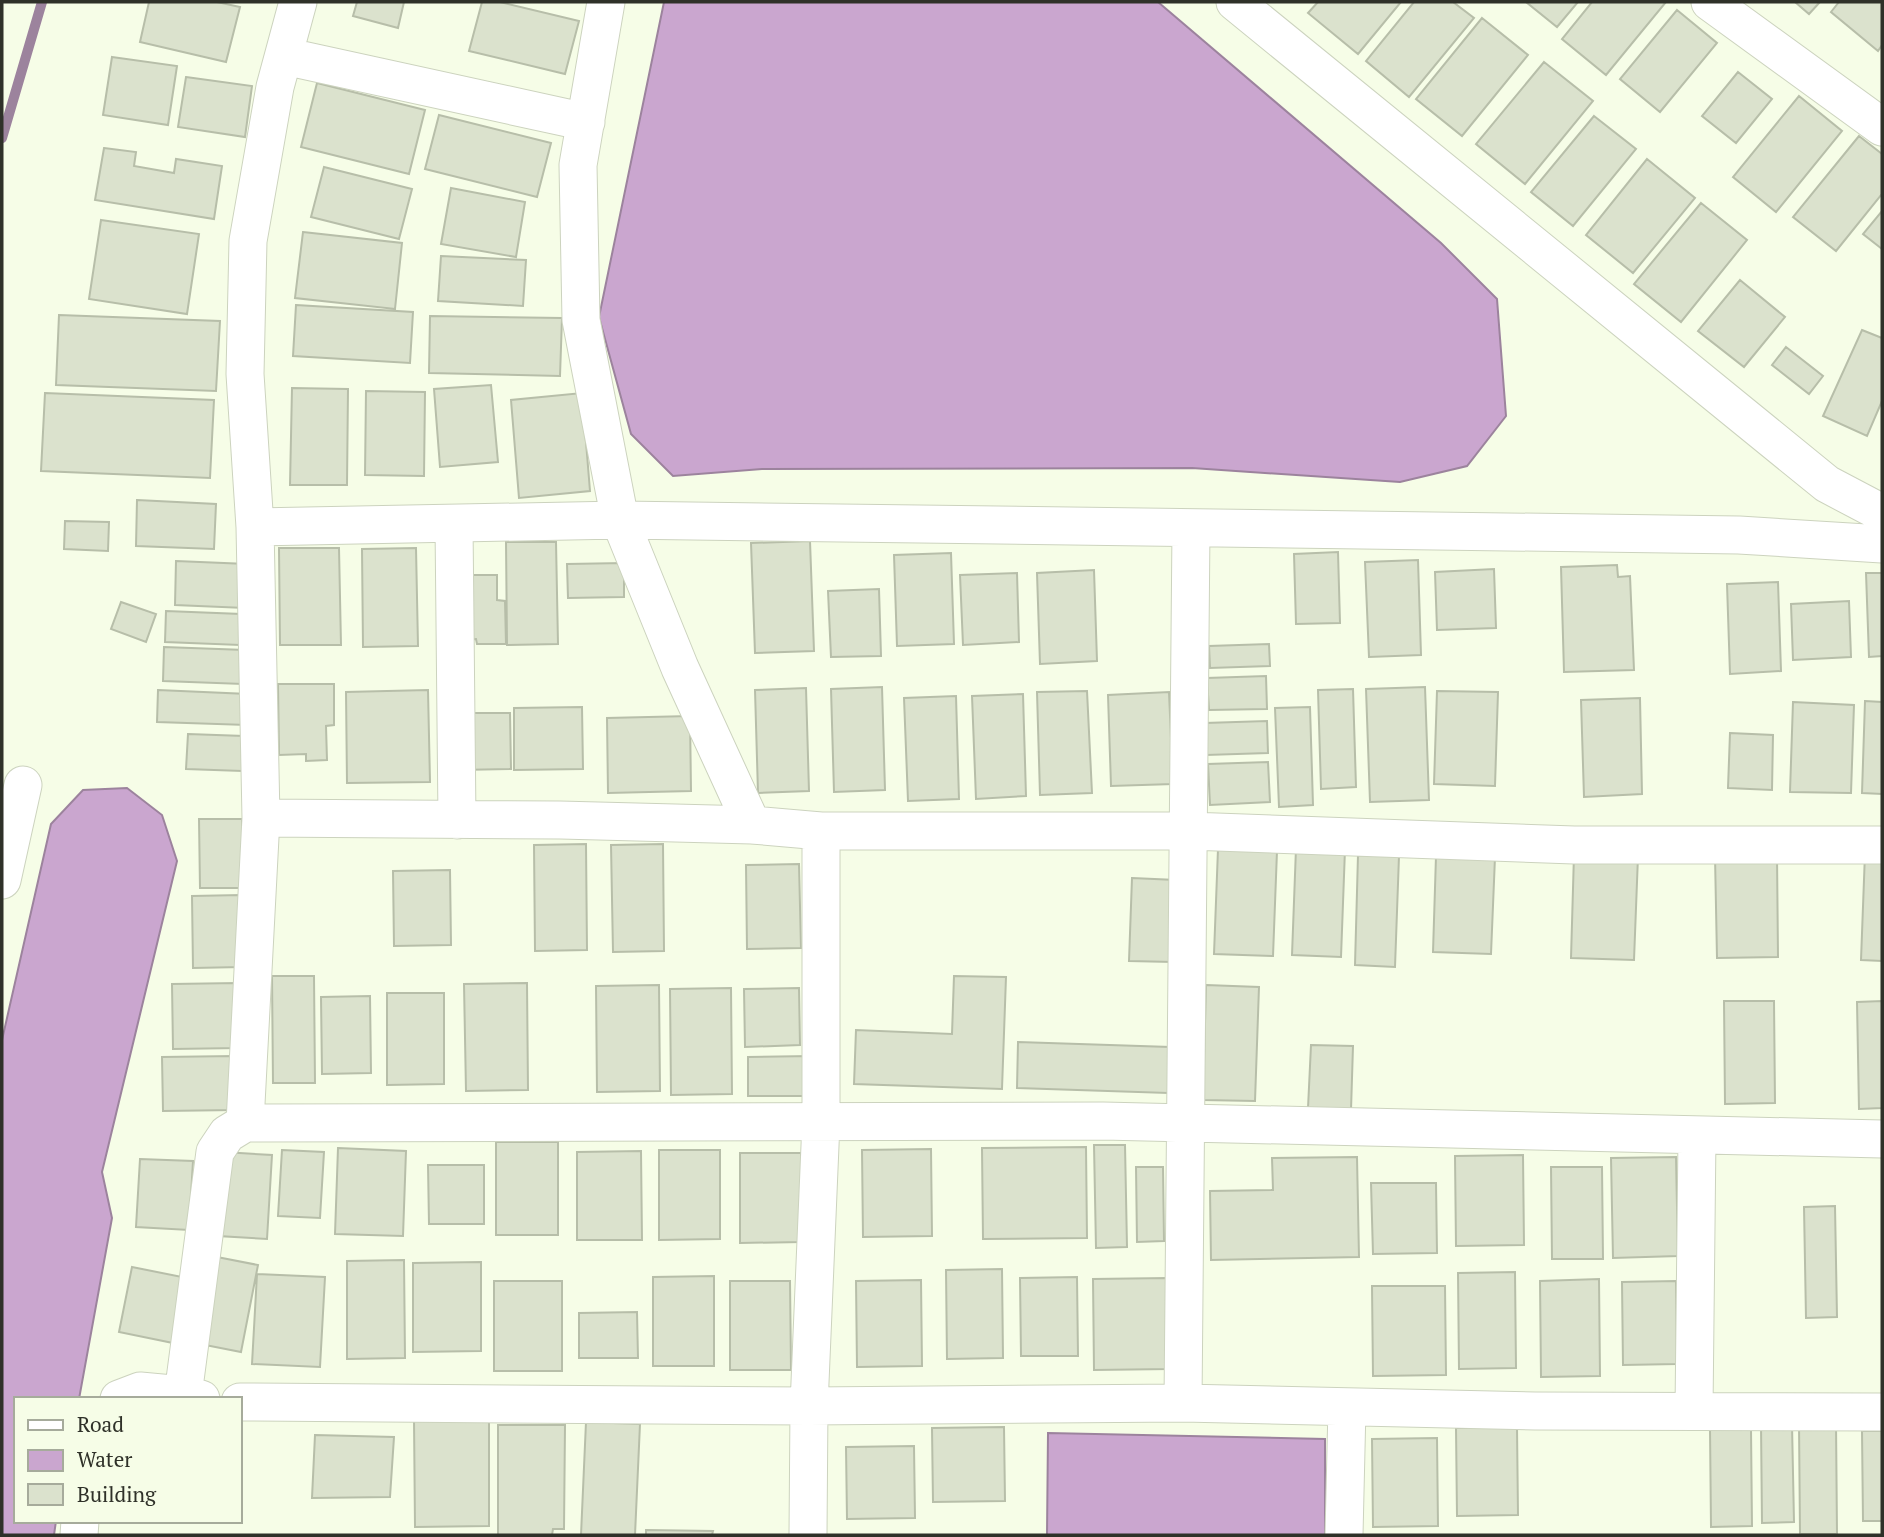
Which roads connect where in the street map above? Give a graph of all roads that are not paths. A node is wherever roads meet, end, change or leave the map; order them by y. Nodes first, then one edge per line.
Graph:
1 (298, 2) edge
2 (606, 2) edge
3 (1235, 2) edge
4 (1710, 2) edge
5 (284, 56) junction
6 (586, 122) junction
7 (1882, 127) edge
8 (1882, 513) edge
9 (620, 520) junction
10 (454, 524) junction
11 (255, 527) junction
12 (1191, 527) junction
13 (1882, 544) edge
14 (23, 785) dead end
15 (261, 818) junction
16 (457, 820) junction
17 (752, 825) junction
18 (821, 831) junction
19 (1189, 831) junction
20 (1882, 845) edge
21 (2, 880) edge
22 (821, 1122) junction
23 (1187, 1123) junction
24 (245, 1124) junction
25 (1697, 1135) junction
26 (1882, 1139) edge
27 (124, 1397) edge
28 (192, 1397) edge
29 (242, 1402) edge
30 (1183, 1403) junction
31 (808, 1406) junction
32 (1347, 1407) junction
33 (1694, 1412) junction
34 (1882, 1412) edge
35 (808, 1535) edge
36 (1344, 1535) edge

1 - 5 street
2 - 6 street
3 - 8 street
4 - 7 street
5 - 6 street
5 - 11 street
6 - 9 street
9 - 10 street
9 - 12 street
9 - 17 street
10 - 11 street
10 - 16 street
11 - 15 street
12 - 13 street
12 - 19 street
14 - 21 street
15 - 16 street
15 - 24 street
16 - 17 street
17 - 18 street
18 - 19 street
18 - 22 street
19 - 20 street
19 - 23 street
22 - 23 street
22 - 24 street
22 - 31 street
23 - 25 street
23 - 30 street
24 - 28 street
25 - 26 street
25 - 33 street
27 - 28 street
29 - 31 street
30 - 31 street
30 - 32 street
31 - 35 street
32 - 33 street
32 - 36 street
33 - 34 street

